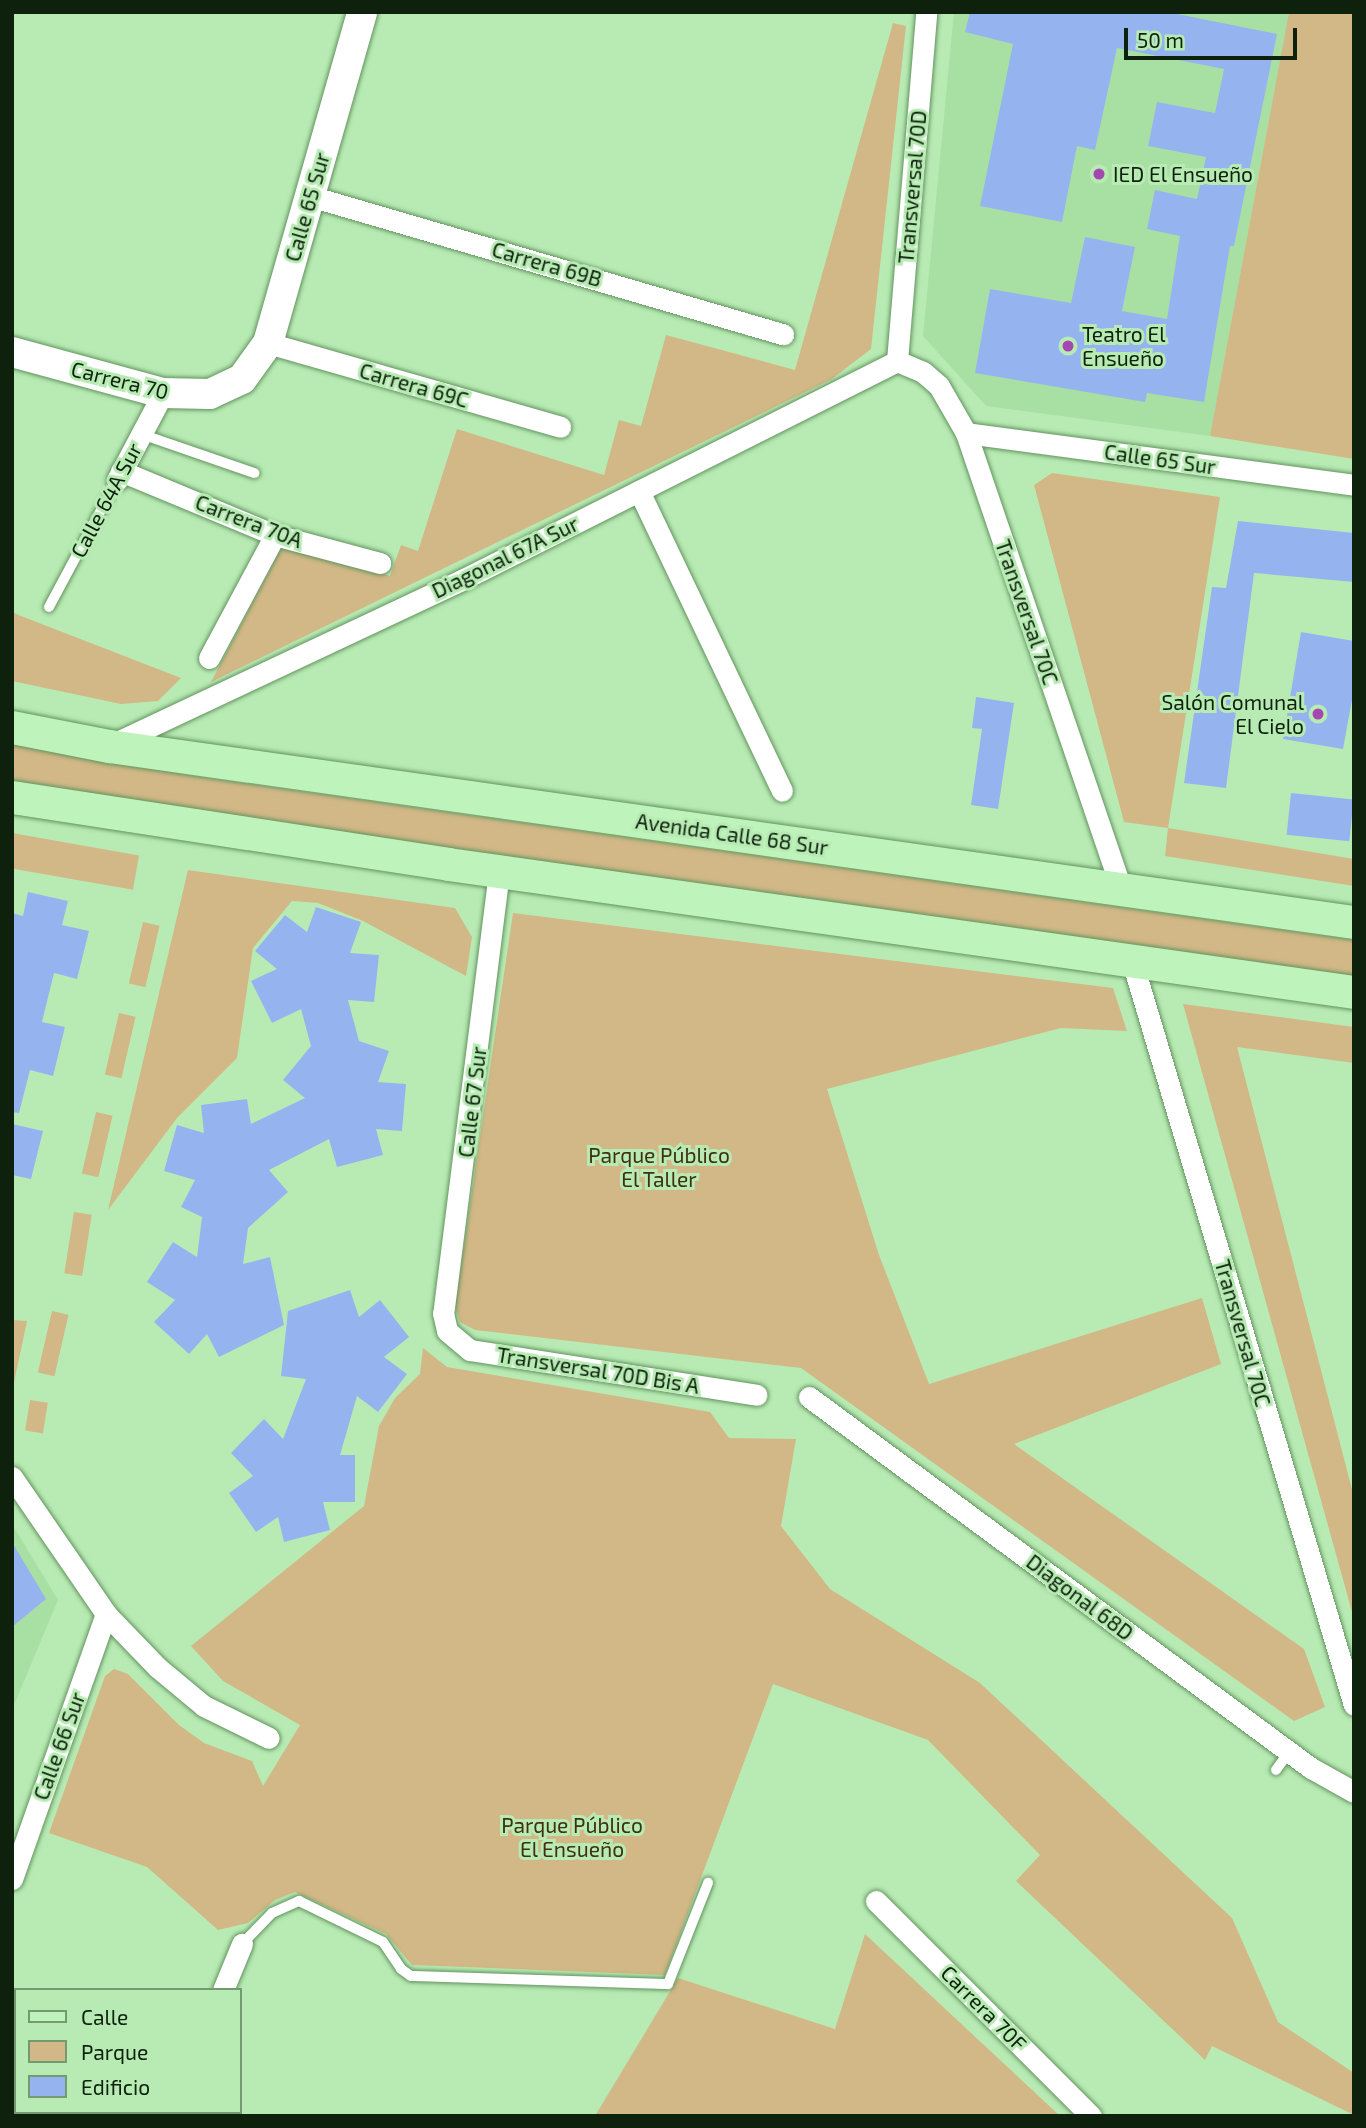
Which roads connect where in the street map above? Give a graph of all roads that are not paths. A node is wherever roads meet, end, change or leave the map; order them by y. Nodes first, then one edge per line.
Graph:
1 (362, 12) edge
2 (926, 12) edge
3 (310, 196) junction
4 (783, 334) dead end
5 (268, 343) junction
6 (12, 352) edge
7 (897, 361) junction
8 (229, 388) joint
9 (163, 393) junction
10 (560, 427) dead end
11 (141, 433) junction
12 (966, 433) junction
13 (254, 473) dead end
14 (119, 475) junction
15 (1354, 485) edge
16 (639, 491) junction
17 (275, 536) junction
18 (380, 563) dead end
19 (49, 607) dead end
20 (209, 658) dead end
21 (12, 727) edge
22 (109, 746) junction
23 (782, 791) dead end
24 (12, 797) edge
25 (499, 872) junction
26 (1121, 889) junction
27 (1354, 922) edge
28 (1132, 961) junction
29 (1354, 992) edge
30 (447, 1331) joint
31 (756, 1395) dead end
32 (809, 1396) dead end
33 (12, 1477) edge
34 (106, 1614) junction
35 (1354, 1705) edge
36 (269, 1738) dead end
37 (1289, 1752) junction
38 (1276, 1770) dead end
39 (1354, 1792) edge
40 (12, 1880) edge
41 (708, 1882) dead end
42 (876, 1902) dead end
43 (242, 1944) joint
44 (224, 1988) edge
45 (1091, 2116) edge

1 - 3 street, Calle 65 Sur
2 - 7 street, Transversal 70D
3 - 4 street, Carrera 69B
3 - 5 street, Calle 65 Sur
5 - 8 street, Calle 65 Sur
5 - 10 street, Carrera 69C
6 - 9 street, Carrera 70
7 - 12 street, Transversal 70C
7 - 16 street, Diagonal 67A Sur
8 - 9 street, Carrera 70
9 - 11 street, Calle 64A Sur
11 - 13 lane
11 - 14 street, Calle 64A Sur
12 - 15 street, Calle 65 Sur
12 - 26 street, Transversal 70C
14 - 17 street, Carrera 70A
14 - 19 lane, Calle 64A Sur
16 - 22 street, Diagonal 67A Sur
16 - 23 street
17 - 18 street, Carrera 70A
17 - 20 street
21 - 22 main road, Avenida Calle 68 Sur
22 - 26 main road, Avenida Calle 68 Sur
24 - 25 main road
25 - 28 main road
25 - 30 street, Calle 67 Sur
26 - 27 main road, Avenida Calle 68 Sur
28 - 29 main road
28 - 35 street, Transversal 70C
30 - 31 street, Transversal 70D Bis A
32 - 37 street, Diagonal 68D
33 - 34 street
34 - 36 street
34 - 40 street, Calle 66 Sur
37 - 38 lane
37 - 39 street, Diagonal 68D
41 - 43 lane
42 - 45 street, Carrera 70F
43 - 44 street

